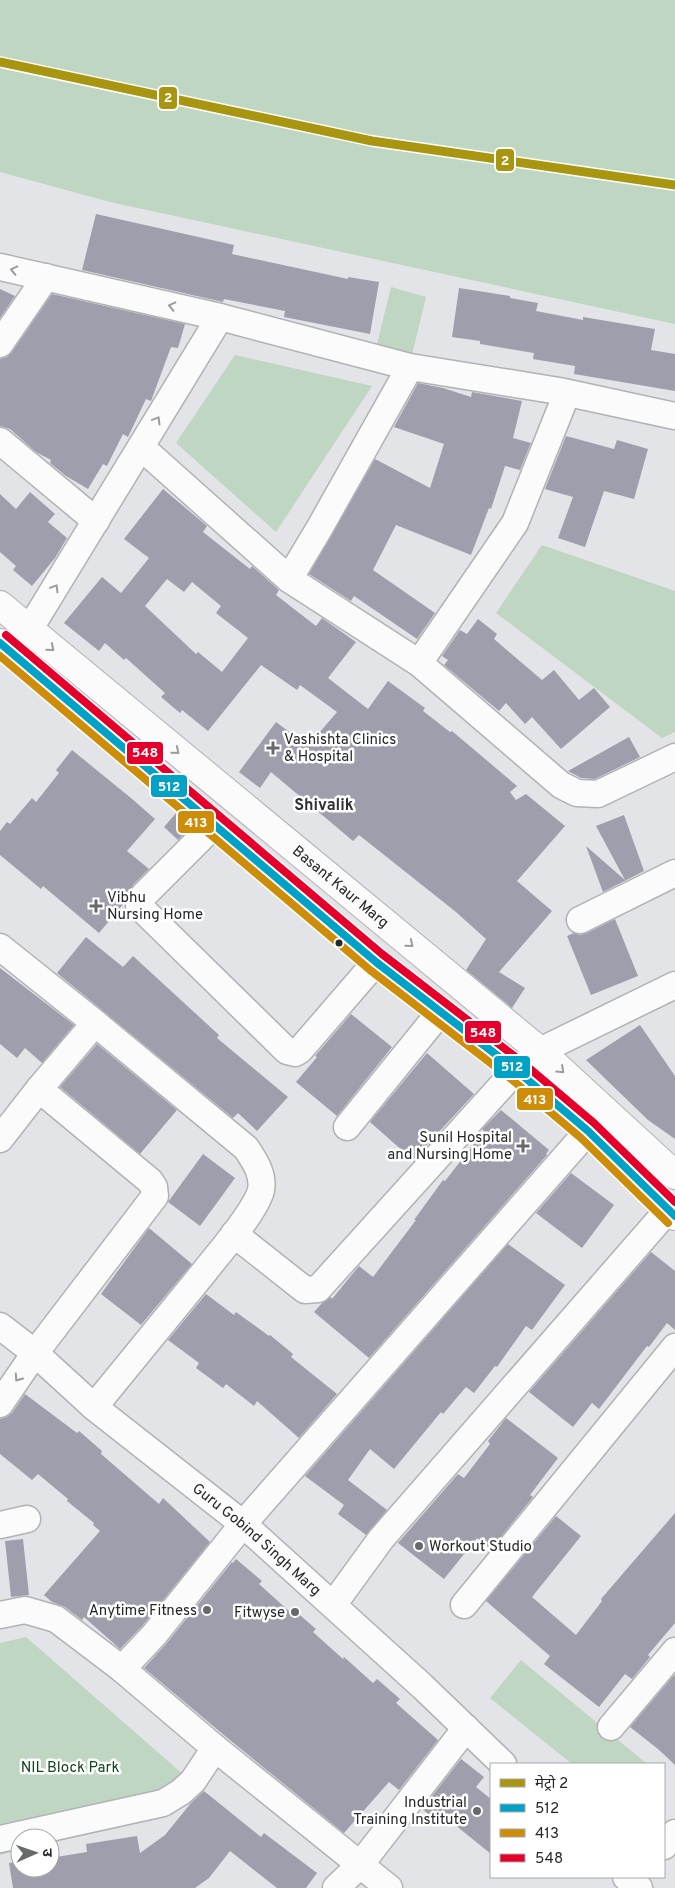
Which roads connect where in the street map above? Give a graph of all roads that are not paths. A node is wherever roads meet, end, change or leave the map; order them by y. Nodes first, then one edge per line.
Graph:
1 (0, 267) edge
2 (46, 277) junction
3 (220, 316) junction
4 (0, 344) edge
5 (410, 367) junction
6 (567, 393) junction
7 (675, 416) edge
8 (0, 441) edge
9 (141, 447) junction
10 (96, 521) junction
11 (288, 579) junction
12 (0, 606) edge
13 (30, 630) junction
14 (0, 643) edge
15 (419, 663) junction
16 (675, 757) edge
17 (214, 825) junction
18 (675, 873) edge
19 (580, 920) dead end
20 (0, 948) edge
21 (376, 962) junction
22 (675, 985) edge
23 (441, 1011) junction
24 (95, 1022) junction
25 (540, 1051) junction
26 (516, 1070) junction
27 (39, 1090) junction
28 (347, 1127) dead end
29 (588, 1131) junction
30 (0, 1139) edge
31 (675, 1175) edge
32 (671, 1213) edge
33 (234, 1234) junction
34 (0, 1326) edge
35 (675, 1346) edge
36 (35, 1353) junction
37 (0, 1404) edge
38 (94, 1407) junction
39 (27, 1519) dead end
40 (243, 1524) junction
41 (0, 1525) edge
42 (333, 1604) junction
43 (464, 1605) dead end
44 (0, 1615) edge
45 (675, 1651) edge
46 (122, 1669) junction
47 (611, 1727) dead end
48 (466, 1728) junction
49 (215, 1748) junction
50 (502, 1763) edge
51 (675, 1833) edge
52 (0, 1839) edge
53 (665, 1845) edge
54 (360, 1865) junction
55 (336, 1888) edge
56 (389, 1888) edge

2 -> 1 street
3 -> 2 street
2 - 4 street
3 - 5 street
9 -> 3 street
5 - 6 street
5 - 11 street
6 - 7 street
6 - 15 street
8 - 10 street
9 - 10 street
9 - 11 street
13 -> 10 street
11 - 15 street
12 - 13 main road, Basant Kaur Marg
13 -> 25 main road, Basant Kaur Marg
14 - 17 main road
15 - 16 street
17 - 21 main road
17 - 21 street
18 - 19 street
20 - 24 street
21 - 23 main road
22 - 25 street
23 - 26 main road
23 - 28 street
24 - 27 street
24 - 33 street
25 - 26 street
25 -> 31 main road, Basant Kaur Marg
26 - 29 main road
26 - 33 street
27 - 30 street
27 - 36 street
29 - 32 main road
29 - 40 street
32 - 42 street
33 - 38 street
34 - 36 street, Guru Gobind Singh Marg
35 - 43 street
36 -> 37 street
36 - 38 street, Guru Gobind Singh Marg
38 - 40 street, Guru Gobind Singh Marg
39 - 41 street
40 - 42 street, Guru Gobind Singh Marg
40 - 46 street
42 - 48 street, Guru Gobind Singh Marg
44 - 46 street
45 - 47 street
46 - 49 street
48 - 50 street, Guru Gobind Singh Marg
48 - 54 street
49 - 52 street
49 - 54 street
51 - 53 street
54 - 55 street
54 - 56 street

